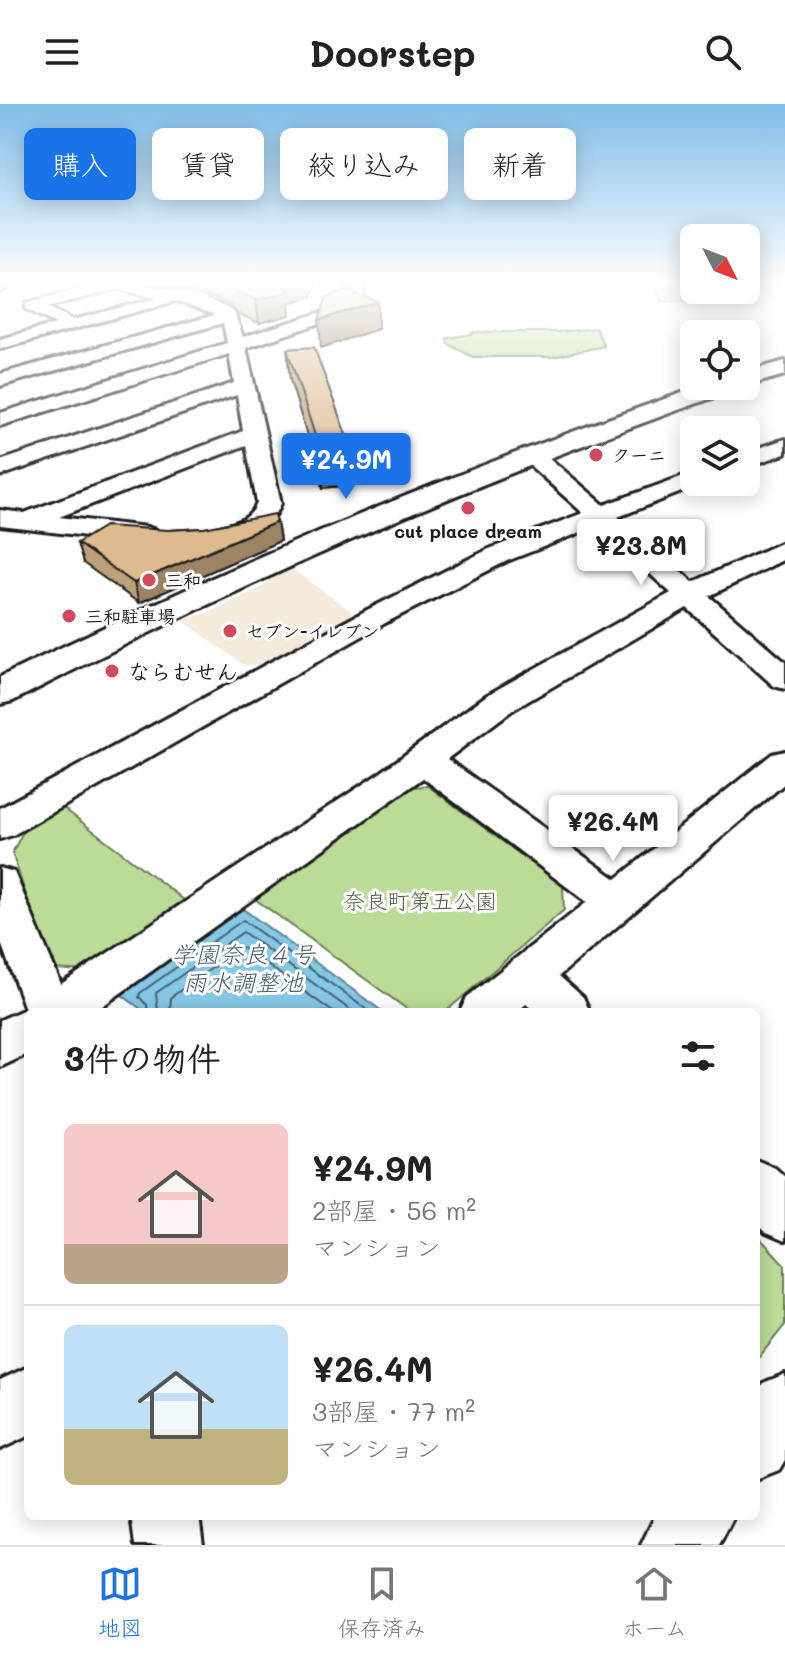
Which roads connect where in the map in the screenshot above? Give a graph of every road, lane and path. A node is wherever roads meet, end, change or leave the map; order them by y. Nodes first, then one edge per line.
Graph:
1 (106, 350) edge
2 (228, 350) edge
3 (239, 350) edge
4 (785, 368) edge
5 (760, 375) edge
6 (0, 380) edge
7 (245, 386) junction
8 (685, 400) edge
9 (0, 420) edge
10 (254, 434) junction
11 (785, 446) edge
12 (532, 455) junction
13 (760, 455) edge
14 (0, 469) edge
15 (680, 484) edge
16 (598, 514) junction
17 (12, 520) edge
18 (248, 528) junction
19 (168, 537) edge
20 (194, 538) edge
21 (785, 549) edge
22 (287, 554) junction
23 (689, 595) junction
24 (785, 679) edge
25 (0, 692) edge
26 (422, 759) junction
27 (785, 763) edge
28 (0, 825) edge
29 (0, 884) edge
30 (616, 901) junction
31 (526, 975) junction
32 (47, 1008) edge
33 (63, 1008) edge
34 (488, 1008) edge
35 (563, 1008) edge
36 (24, 1031) edge
37 (0, 1045) edge
38 (760, 1191) edge
39 (785, 1214) edge
40 (24, 1401) edge
41 (785, 1405) edge
42 (0, 1418) edge
43 (760, 1441) edge
44 (166, 1520) edge
45 (697, 1520) edge
46 (169, 1545) edge
47 (675, 1545) edge

1 - 6 street
2 - 9 street
3 - 7 street
4 - 5 street
7 - 10 street
7 - 14 street
8 - 12 street
10 - 17 street
10 - 18 street
11 - 13 street
12 - 16 street
12 - 22 street
15 - 16 street
16 - 23 street
16 - 28 street
17 - 19 street
18 - 20 street
18 - 22 street
21 - 23 street
22 - 25 street
23 - 24 street
23 - 26 street
26 - 30 street
26 - 33 street
27 - 30 street
29 - 32 street
30 - 31 street
31 - 34 street
31 - 35 street
36 - 37 street
38 - 39 street
40 - 42 street
41 - 43 street
44 - 46 street
45 - 47 street

